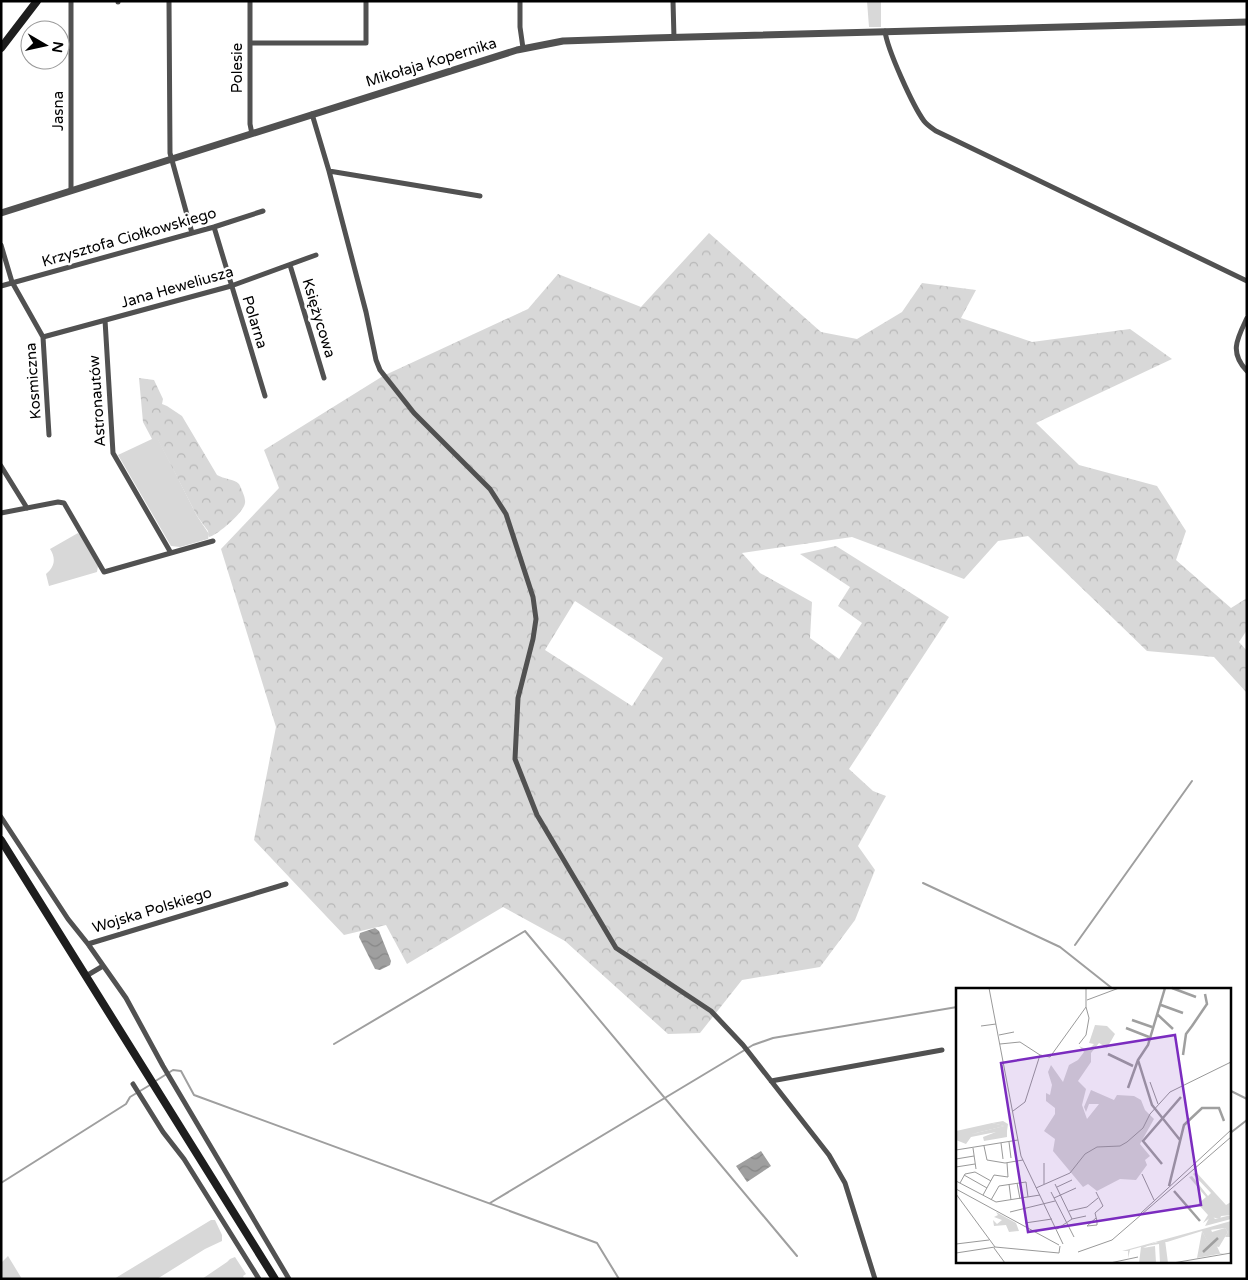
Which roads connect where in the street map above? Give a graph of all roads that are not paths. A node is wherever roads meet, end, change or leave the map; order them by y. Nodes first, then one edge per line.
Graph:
1 (37, 1) edge
2 (71, 1) edge
3 (169, 1) edge
4 (250, 1) edge
5 (366, 1) edge
6 (520, 1) edge
7 (673, 1) edge
8 (1247, 22) edge
9 (885, 31) junction
10 (674, 38) junction
11 (250, 43) junction
12 (1, 48) edge
13 (523, 48) junction
14 (312, 114) junction
15 (252, 134) junction
16 (172, 159) junction
17 (329, 171) junction
18 (71, 191) junction
19 (480, 196) dead end
20 (263, 211) dead end
21 (1, 213) edge
22 (214, 227) junction
23 (192, 233) junction
24 (1, 246) edge
25 (316, 255) dead end
26 (290, 265) junction
27 (1247, 281) edge
28 (12, 282) junction
29 (1, 286) edge
30 (231, 286) junction
31 (1247, 318) edge
32 (105, 320) junction
33 (43, 337) junction
34 (1247, 371) edge
35 (324, 378) dead end
36 (264, 396) dead end
37 (49, 435) dead end
38 (1, 466) edge
39 (27, 508) junction
40 (1, 513) edge
41 (213, 541) dead end
42 (172, 554) junction
43 (1, 817) edge
44 (1, 840) edge
45 (286, 884) dead end
46 (88, 944) junction
47 (103, 966) junction
48 (86, 976) junction
49 (942, 1050) dead end
50 (772, 1081) junction
51 (133, 1084) dead end
52 (259, 1279) edge
53 (275, 1279) edge
54 (289, 1279) edge
55 (875, 1279) edge

1 - 12 main road
2 - 18 street, Jasna
3 - 16 street
4 - 11 street, Polesie
5 - 11 street
6 - 13 street
7 - 10 street
8 - 9 street, Mikołaja Kopernika
9 - 10 street, Mikołaja Kopernika
9 - 27 street
10 - 13 street, Mikołaja Kopernika
11 - 15 street, Polesie
13 - 14 street, Mikołaja Kopernika
14 - 15 street, Mikołaja Kopernika
14 - 17 street
15 - 16 street, Mikołaja Kopernika
16 - 18 street, Mikołaja Kopernika
16 - 23 street
17 - 19 street
17 - 50 street
18 - 21 street, Mikołaja Kopernika
20 - 22 street, Krzysztofa Ciołkowskiego
22 - 23 street, Krzysztofa Ciołkowskiego
22 - 30 street, Polarna
23 - 28 street, Krzysztofa Ciołkowskiego
24 - 28 street, Kosmiczna
25 - 26 street, Jana Heweliusza
26 - 30 street, Jana Heweliusza
26 - 35 street, Księżycowa
28 - 29 street, Krzysztofa Ciołkowskiego
28 - 33 street, Kosmiczna
30 - 32 street, Jana Heweliusza
30 - 36 street, Polarna
31 - 34 street
32 - 33 street, Jana Heweliusza
32 - 42 street, Astronautów
33 - 37 street, Kosmiczna
38 - 39 street
39 - 40 street
39 - 42 street
41 - 42 street
43 - 46 street, Wojska Polskiego
44 - 48 main road
45 - 46 street, Wojska Polskiego
46 - 47 street
47 - 48 street
47 - 54 street
48 - 53 main road
49 - 50 street
50 - 55 street
51 - 52 street

